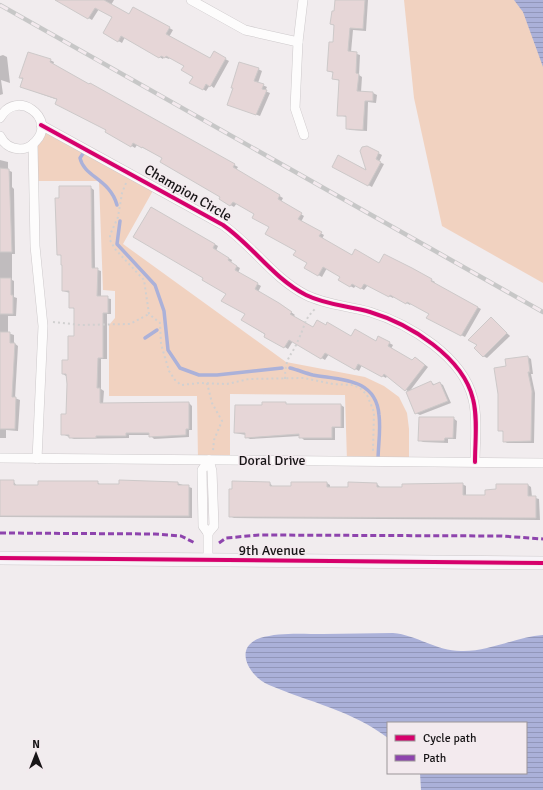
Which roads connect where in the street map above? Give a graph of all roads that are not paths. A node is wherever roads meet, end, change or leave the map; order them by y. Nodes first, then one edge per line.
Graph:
1 (191, 0) edge
2 (303, 0) edge
3 (298, 42) junction
4 (0, 118) edge
5 (41, 125) junction
6 (304, 135) dead end
7 (0, 136) edge
8 (33, 144) junction
9 (0, 458) edge
10 (37, 459) junction
11 (211, 460) junction
12 (475, 462) junction
13 (543, 463) edge
14 (0, 558) edge
15 (208, 560) junction
16 (543, 563) edge

1 - 3 street
2 - 3 street
3 - 6 street
4 - 5 street
5 - 8 street
5 - 12 street, Champion Circle
7 - 8 street
8 - 10 street
9 - 10 street, Doral Drive
10 - 11 street, Doral Drive
11 - 12 street, Doral Drive
11 - 15 street
12 - 13 street, Doral Drive
14 - 15 main road, 9th Avenue
15 - 16 main road, 9th Avenue

